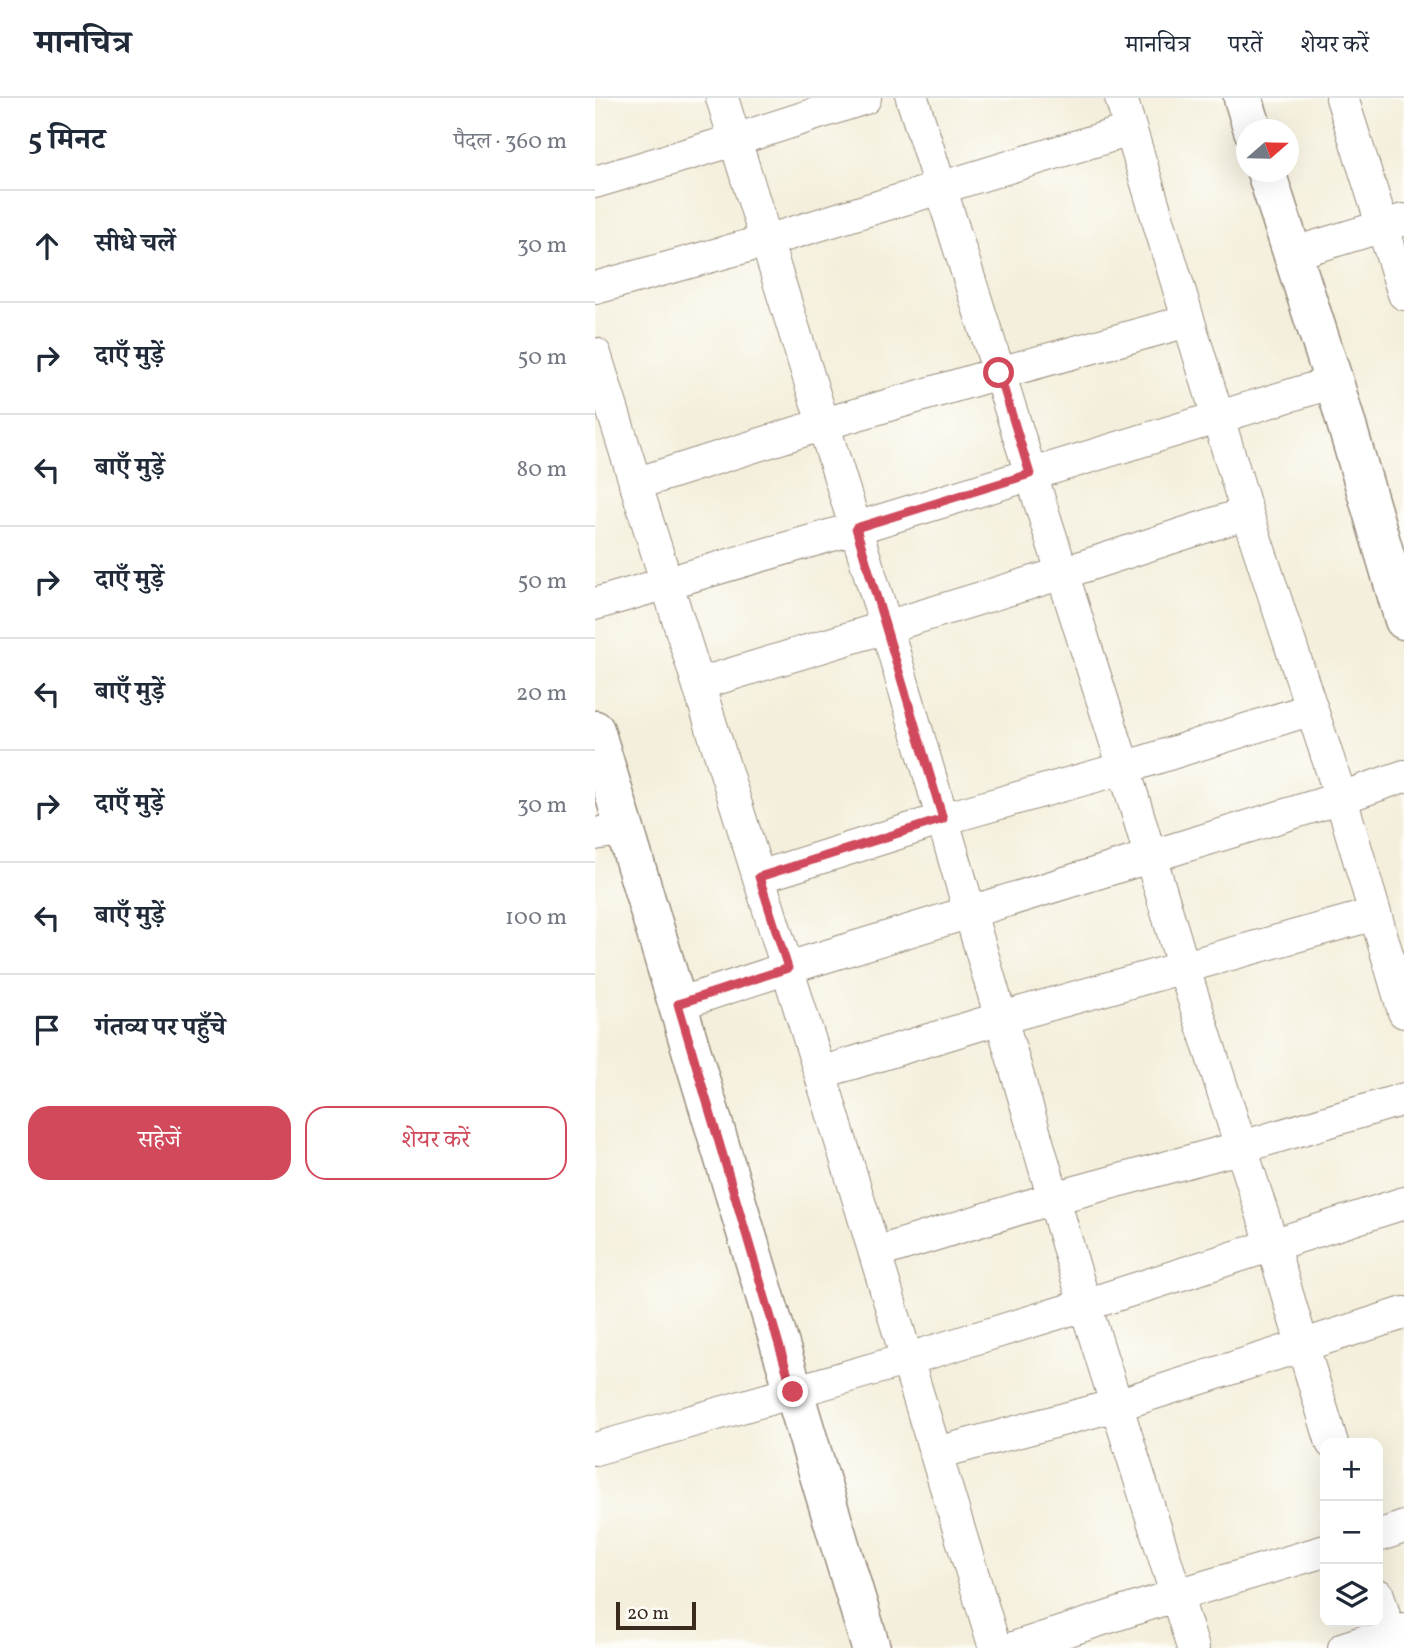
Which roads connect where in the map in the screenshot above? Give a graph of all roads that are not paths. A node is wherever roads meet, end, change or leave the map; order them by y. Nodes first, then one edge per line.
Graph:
1 (722, 98) edge
2 (865, 98) edge
3 (912, 98) edge
4 (1121, 98) edge
5 (1243, 98) edge
6 (1342, 98) edge
7 (1250, 119) edge
8 (1130, 130) junction
9 (735, 141) junction
10 (595, 182) edge
11 (1269, 182) edge
12 (940, 188) junction
13 (1394, 223) edge
14 (767, 241) junction
15 (1291, 254) junction
16 (595, 288) edge
17 (1404, 294) edge
18 (1188, 321) junction
19 (595, 354) edge
20 (999, 373) junction
21 (1333, 382) junction
22 (1217, 417) junction
23 (824, 424) junction
24 (1030, 474) junction
25 (635, 484) junction
26 (1247, 513) junction
27 (856, 528) junction
28 (1396, 561) edge
29 (1063, 573) junction
30 (667, 584) junction
31 (595, 604) edge
32 (1404, 620) edge
33 (886, 626) junction
34 (699, 684) junction
35 (1313, 709) junction
36 (595, 730) edge
37 (1124, 768) junction
38 (1404, 776) edge
39 (1341, 798) junction
40 (943, 819) junction
41 (609, 831) edge
42 (1151, 857) junction
43 (759, 877) junction
44 (970, 914) junction
45 (1375, 914) junction
46 (788, 968) junction
47 (1184, 969) junction
48 (678, 1004) junction
49 (1404, 1012) edge
50 (1001, 1018) junction
51 (820, 1073) junction
52 (1404, 1099) edge
53 (1242, 1147) junction
54 (1054, 1198) junction
55 (1404, 1203) edge
56 (1272, 1244) junction
57 (875, 1253) junction
58 (1085, 1305) junction
59 (1404, 1313) edge
60 (1302, 1345) junction
61 (908, 1359) junction
62 (793, 1392) junction
63 (1117, 1405) junction
64 (1330, 1438) edge
65 (595, 1449) edge
66 (937, 1454) junction
67 (1404, 1527) edge
68 (1383, 1534) edge
69 (1320, 1552) edge
70 (1177, 1595) junction
71 (1383, 1607) edge
72 (1396, 1637) edge
73 (871, 1648) edge
74 (995, 1648) edge
75 (1013, 1648) edge
76 (1193, 1648) edge
77 (1344, 1648) edge

1 - 9 street
2 - 9 street
3 - 12 street
4 - 8 street
5 - 7 street
6 - 13 street
8 - 12 street
8 - 18 street
9 - 10 street
9 - 14 street
11 - 15 street
12 - 14 street
12 - 20 street
13 - 15 street
13 - 17 street
14 - 16 street
14 - 23 street
15 - 21 street
18 - 20 street
18 - 22 street
19 - 25 street
20 - 23 street
20 - 24 street
21 - 22 street
21 - 28 street
22 - 24 street
22 - 26 street
23 - 25 street
23 - 27 street
24 - 27 street
24 - 29 street
25 - 30 street
26 - 29 street
26 - 35 street
27 - 30 street
27 - 33 street
28 - 32 street
29 - 33 street
29 - 37 street
30 - 31 street
30 - 34 street
33 - 34 street
33 - 40 street
34 - 43 street
35 - 37 street
35 - 39 street
36 - 41 street
37 - 40 street
37 - 42 street
38 - 39 street
39 - 42 street
39 - 45 street
40 - 43 street
40 - 44 street
41 - 48 street
42 - 44 street
42 - 47 street
43 - 46 street
44 - 46 street
44 - 50 street
45 - 47 street
45 - 49 street
46 - 48 street
46 - 51 street
47 - 50 street
47 - 53 street
48 - 62 street
50 - 51 street
50 - 54 street
51 - 57 street
52 - 53 street
53 - 54 street
53 - 56 street
54 - 57 street
54 - 58 street
55 - 56 street
56 - 58 street
56 - 60 street
57 - 61 street
58 - 61 street
58 - 63 street
59 - 60 street
60 - 63 street
60 - 64 street
61 - 62 street
61 - 66 street
62 - 65 street
62 - 73 street
63 - 66 street
63 - 70 street
66 - 74 street
67 - 68 street
69 - 70 street
70 - 75 street
70 - 76 street
71 - 72 street
72 - 77 street

